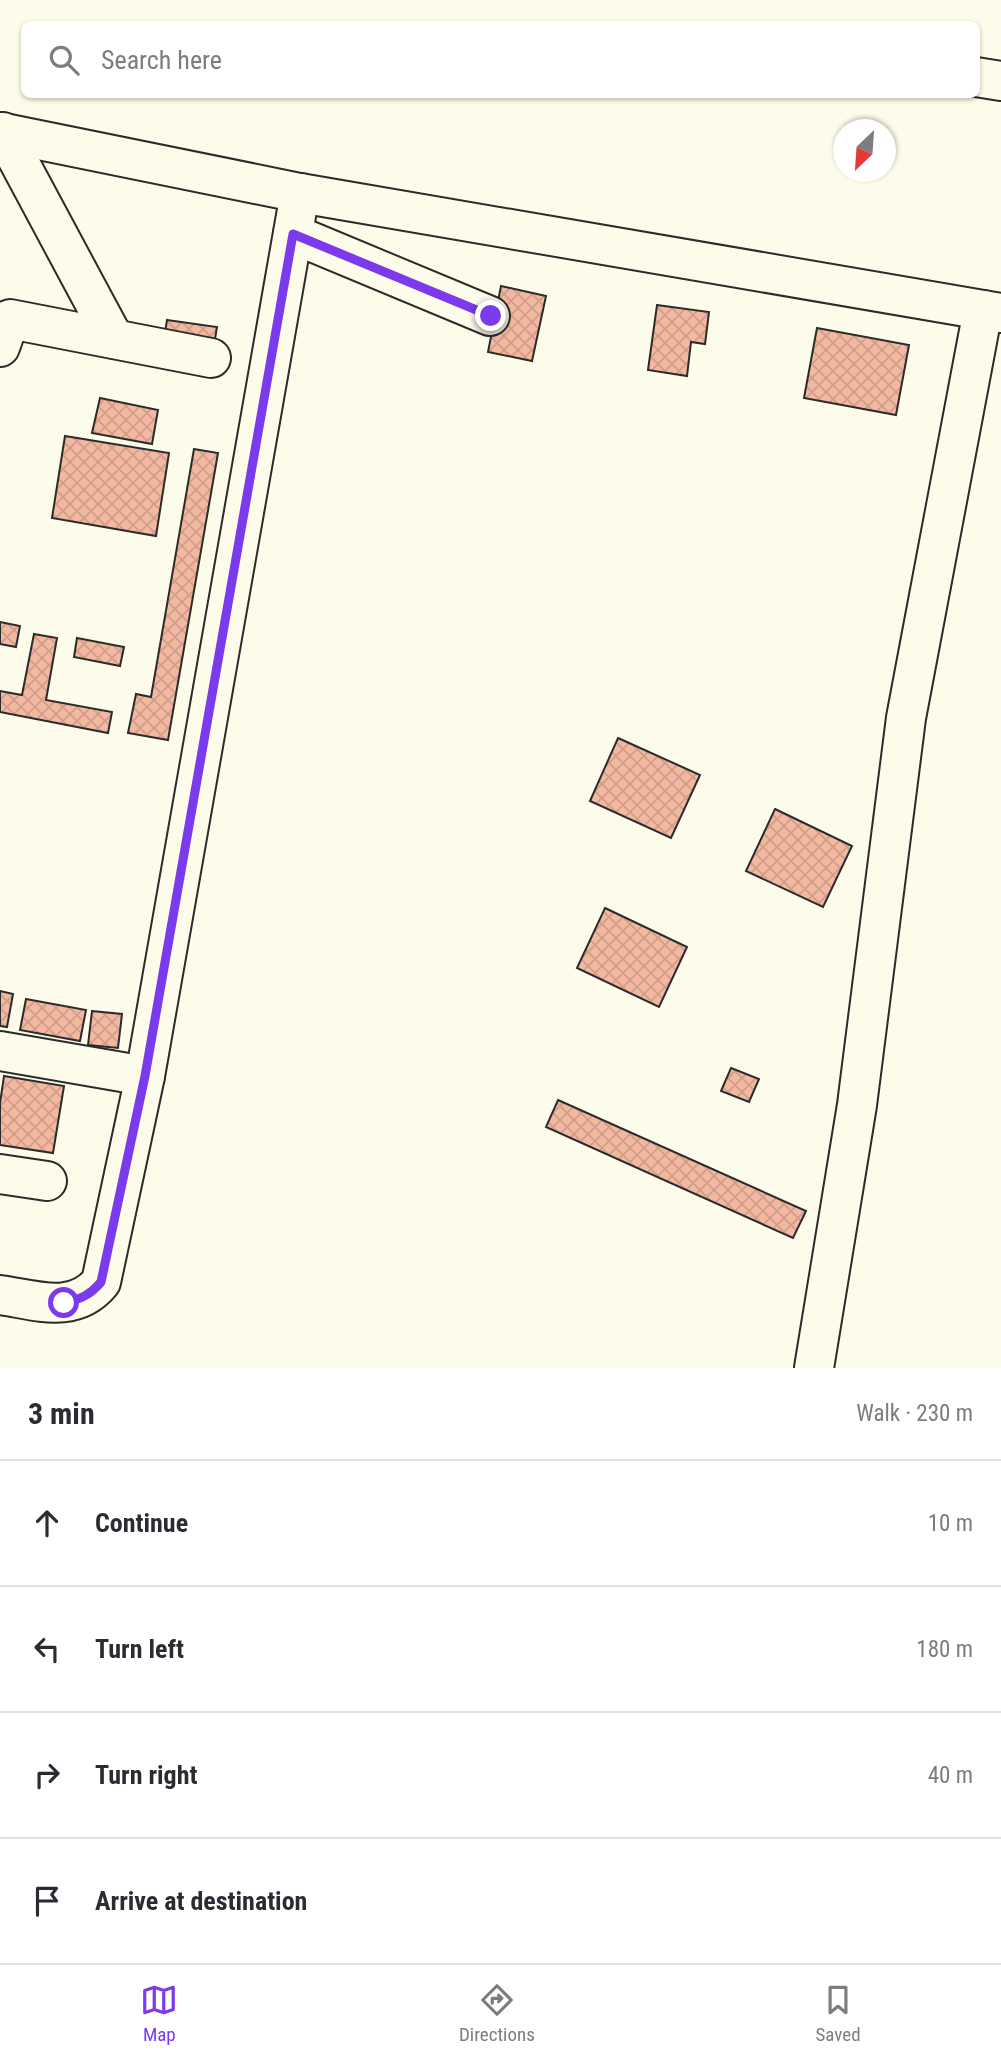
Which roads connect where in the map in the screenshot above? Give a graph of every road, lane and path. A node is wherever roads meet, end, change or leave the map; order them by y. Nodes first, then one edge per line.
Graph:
1 (980, 78) edge
2 (1001, 81) edge
3 (2, 132) edge
4 (300, 193) junction
5 (293, 234) junction
6 (992, 311) edge
7 (491, 316) dead end
8 (114, 339) junction
9 (0, 347) edge
10 (211, 358) dead end
11 (0, 1052) edge
12 (145, 1076) junction
13 (0, 1174) edge
14 (47, 1181) dead end
15 (0, 1295) edge
16 (814, 1368) edge

1 - 2 street
3 - 4 street
3 - 8 street
4 - 5 street
4 - 6 street
5 - 7 street
5 - 12 street
6 - 16 street
8 - 9 street
8 - 10 street
11 - 12 street
12 - 15 street
13 - 14 street

